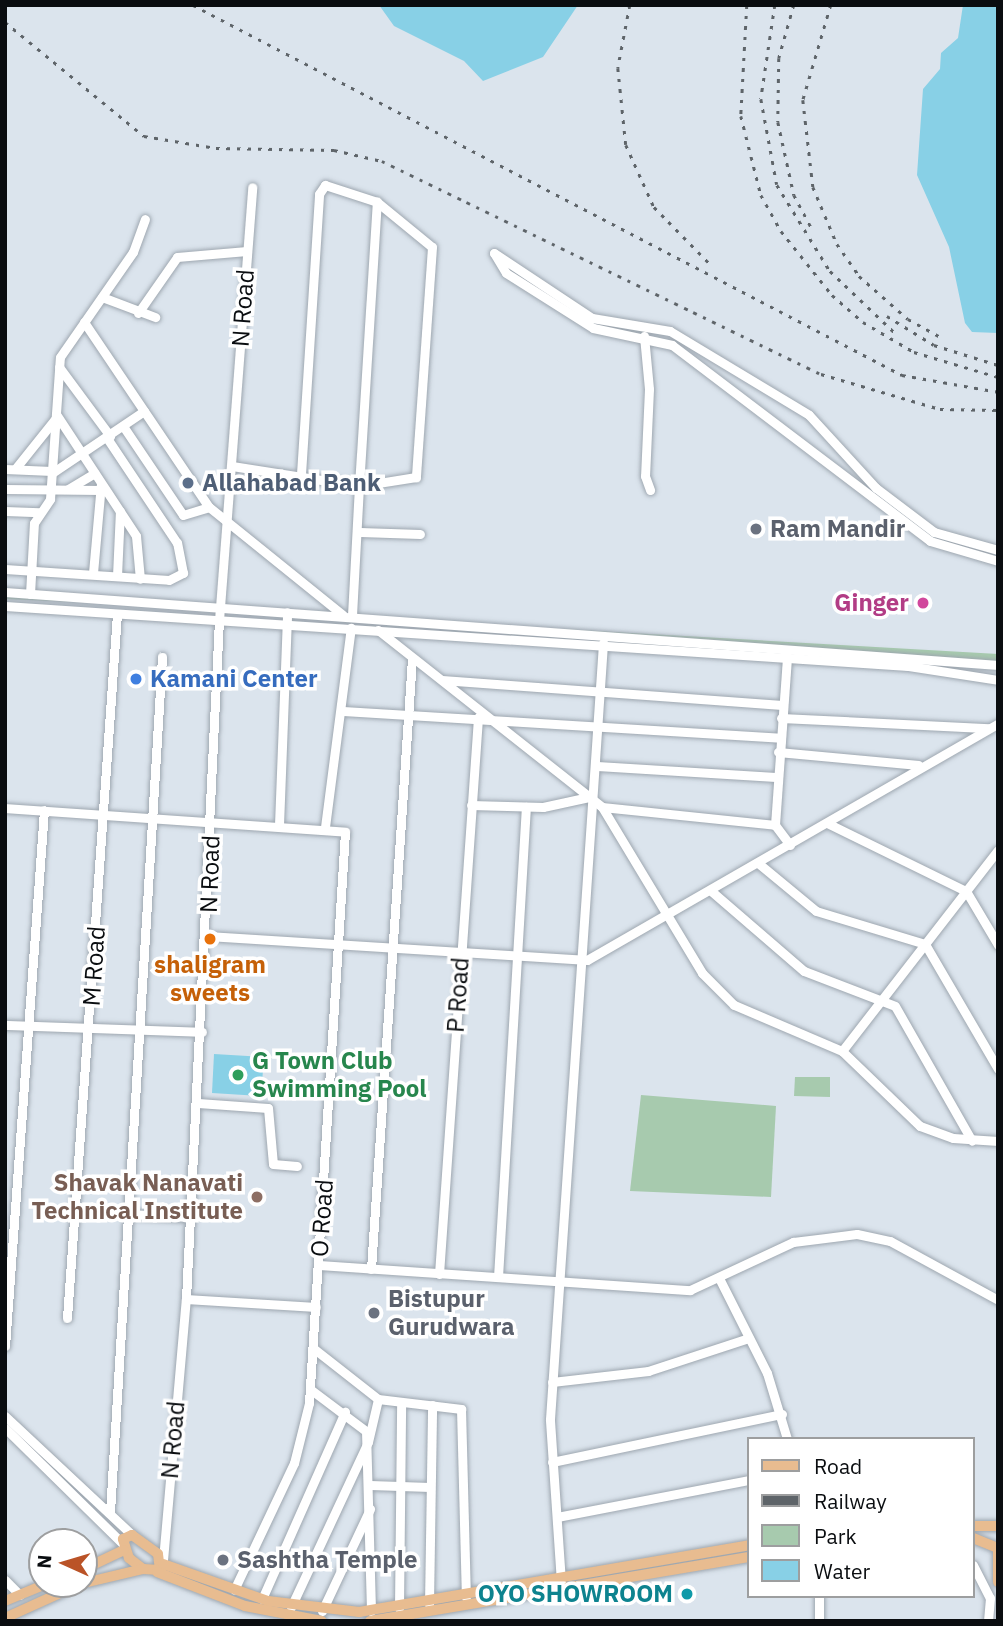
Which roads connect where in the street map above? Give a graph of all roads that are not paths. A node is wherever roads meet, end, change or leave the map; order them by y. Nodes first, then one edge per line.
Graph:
1 (252, 187) dead end
2 (377, 202) junction
3 (145, 219) dead end
4 (247, 251) junction
5 (102, 296) junction
6 (138, 313) junction
7 (155, 317) dead end
8 (84, 321) junction
9 (644, 336) junction
10 (59, 367) junction
11 (144, 411) junction
12 (56, 417) junction
13 (123, 426) junction
14 (109, 437) junction
15 (82, 455) junction
16 (232, 467) junction
17 (10, 469) edge
18 (52, 472) junction
19 (95, 473) junction
20 (302, 474) junction
21 (101, 486) junction
22 (359, 486) junction
23 (5, 489) edge
24 (67, 490) junction
25 (650, 490) dead end
26 (51, 491) junction
27 (209, 507) junction
28 (120, 509) junction
29 (5, 511) edge
30 (39, 512) junction
31 (229, 522) junction
32 (360, 532) junction
33 (420, 534) dead end
34 (973, 546) junction
35 (998, 550) edge
36 (972, 557) junction
37 (998, 561) edge
38 (5, 569) edge
39 (32, 571) junction
40 (93, 573) junction
41 (117, 576) junction
42 (140, 579) junction
43 (5, 592) edge
44 (30, 594) junction
45 (5, 606) edge
46 (220, 607) junction
47 (287, 612) junction
48 (117, 614) junction
49 (348, 615) junction
50 (219, 620) junction
51 (287, 625) junction
52 (351, 628) junction
53 (378, 630) junction
54 (603, 634) junction
55 (603, 646) junction
56 (787, 655) junction
57 (162, 657) dead end
58 (412, 657) junction
59 (998, 665) edge
60 (441, 680) junction
61 (998, 680) edge
62 (601, 690) junction
63 (782, 705) junction
64 (343, 711) junction
65 (408, 714) junction
66 (482, 717) junction
67 (781, 718) junction
68 (600, 724) junction
69 (995, 726) edge
70 (780, 738) junction
71 (778, 752) junction
72 (918, 765) junction
73 (597, 766) junction
74 (776, 777) junction
75 (595, 802) junction
76 (471, 805) junction
77 (526, 807) junction
78 (5, 808) edge
79 (44, 810) junction
80 (104, 814) junction
81 (152, 816) junction
82 (212, 820) junction
83 (827, 823) junction
84 (279, 825) junction
85 (775, 825) junction
86 (325, 827) junction
87 (790, 845) junction
88 (998, 850) edge
89 (758, 863) junction
90 (710, 890) junction
91 (966, 891) junction
92 (666, 915) junction
93 (208, 936) junction
94 (339, 944) junction
95 (925, 944) junction
96 (998, 945) edge
97 (397, 948) junction
98 (461, 952) junction
99 (518, 957) junction
100 (584, 960) junction
101 (884, 997) junction
102 (5, 1026) edge
103 (29, 1027) junction
104 (90, 1027) junction
105 (140, 1028) junction
106 (202, 1032) junction
107 (842, 1051) junction
108 (998, 1069) edge
109 (198, 1103) junction
110 (972, 1141) junction
111 (998, 1141) edge
112 (297, 1166) dead end
113 (126, 1214) junction
114 (191, 1217) junction
115 (319, 1265) junction
116 (371, 1269) junction
117 (439, 1274) junction
118 (498, 1278) junction
119 (719, 1278) junction
120 (561, 1282) junction
121 (186, 1299) junction
122 (998, 1300) edge
123 (316, 1307) junction
124 (67, 1318) dead end
125 (749, 1338) junction
126 (5, 1346) edge
127 (313, 1348) junction
128 (552, 1382) junction
129 (310, 1390) junction
130 (379, 1399) junction
131 (401, 1403) junction
132 (432, 1405) junction
133 (345, 1412) junction
134 (782, 1415) junction
135 (5, 1416) edge
136 (5, 1428) edge
137 (788, 1437) edge
138 (368, 1442) junction
139 (552, 1462) junction
140 (748, 1480) edge
141 (370, 1485) junction
142 (400, 1486) junction
143 (430, 1487) junction
144 (371, 1508) junction
145 (110, 1513) junction
146 (557, 1517) junction
147 (997, 1525) edge
148 (975, 1526) edge
149 (132, 1535) junction
150 (975, 1539) edge
151 (748, 1545) edge
152 (123, 1546) junction
153 (998, 1549) edge
154 (748, 1557) edge
155 (98, 1561) edge
156 (161, 1565) junction
157 (143, 1569) junction
158 (975, 1569) edge
159 (561, 1578) junction
160 (98, 1579) edge
161 (5, 1580) edge
162 (998, 1582) edge
163 (234, 1590) junction
164 (562, 1590) junction
165 (28, 1592) edge
166 (20, 1595) junction
167 (466, 1597) junction
168 (49, 1598) edge
169 (819, 1598) edge
170 (262, 1599) junction
171 (5, 1601) edge
172 (429, 1604) junction
173 (292, 1607) junction
174 (399, 1608) junction
175 (322, 1616) edge
176 (371, 1616) edge
177 (5, 1618) edge
178 (819, 1621) edge
179 (988, 1621) edge

1 - 4 street, N Road
2 - 20 street
2 - 22 street
2 - 22 street
3 - 5 street
4 - 6 street
4 - 16 street, N Road
5 - 6 street
5 - 8 street
6 - 7 street
8 - 10 street
8 - 11 street
9 - 25 street
9 - 34 street
9 - 36 street
10 - 12 street
10 - 14 street
11 - 13 street
11 - 27 street
12 - 15 street
12 - 17 street
12 - 18 street
13 - 14 street
13 - 27 street
14 - 15 street
14 - 42 street
15 - 18 street
15 - 19 street
16 - 20 street
16 - 31 street, N Road
17 - 18 street
18 - 26 street
19 - 21 street
19 - 24 street
20 - 22 street
21 - 24 street
21 - 28 street
21 - 40 street
22 - 32 street
23 - 26 street
24 - 26 street
26 - 30 street
27 - 31 street
28 - 41 street
28 - 42 street
29 - 30 street
30 - 39 street
31 - 46 street, N Road
31 - 49 street
32 - 33 street
32 - 49 street
34 - 35 street
34 - 36 street
36 - 37 street
38 - 39 street
39 - 40 street
39 - 44 street
40 - 41 street
41 - 42 street
43 - 44 street
44 - 46 street
45 - 48 street
46 - 47 street
46 - 50 street, N Road
47 - 49 street
47 - 51 street
48 - 50 street
48 - 80 street, M Road
49 - 54 street
50 - 51 street
50 - 82 street, N Road
51 - 52 street
51 - 84 street
52 - 53 street
52 - 64 street
53 - 55 street
53 - 58 street
54 - 55 street
54 - 56 street
55 - 56 street
55 - 62 street
56 - 59 street
56 - 61 street
56 - 63 street
57 - 81 street
58 - 60 street
58 - 65 street
60 - 62 street
60 - 66 street
62 - 63 street
62 - 68 street
63 - 67 street
64 - 65 street
64 - 86 street
65 - 66 street
65 - 97 street
66 - 68 street
66 - 75 street
66 - 76 street, P Road
67 - 69 street
67 - 70 street
68 - 70 street
68 - 73 street
69 - 72 street
70 - 71 street
71 - 72 street
71 - 74 street
72 - 83 street
73 - 74 street
73 - 75 street
74 - 85 street
75 - 77 street
75 - 85 street
75 - 92 street
75 - 100 street
76 - 77 street
76 - 98 street, P Road
77 - 99 street
78 - 79 street
79 - 80 street
79 - 103 street
80 - 81 street
80 - 104 street, M Road
81 - 82 street
81 - 105 street
82 - 84 street
82 - 93 street, N Road
83 - 87 street
83 - 91 street
84 - 86 street
85 - 87 street
86 - 94 street, O Road
87 - 89 street
88 - 91 street
89 - 90 street
89 - 95 street
90 - 92 street
90 - 101 street
91 - 95 street
91 - 96 street
92 - 100 street
92 - 107 street
93 - 94 street
93 - 106 street, N Road
94 - 97 street
94 - 115 street, O Road
95 - 101 street
95 - 108 street
97 - 98 street
97 - 116 street
98 - 99 street
98 - 117 street, P Road
99 - 100 street
99 - 118 street
100 - 120 street
101 - 107 street
101 - 110 street
102 - 103 street
103 - 104 street
103 - 126 street
104 - 105 street
104 - 124 street, M Road
105 - 106 street
105 - 113 street
106 - 109 street, N Road
107 - 110 street
109 - 112 street
109 - 114 street, N Road
110 - 111 street
113 - 114 street
113 - 145 street
114 - 121 street, N Road
115 - 116 street
115 - 123 street, O Road
116 - 117 street
117 - 118 street
118 - 120 street
119 - 120 street
119 - 122 street
119 - 125 street
120 - 128 street
121 - 123 street
121 - 156 street, N Road
123 - 127 street, O Road
125 - 128 street
125 - 134 street
127 - 129 street, O Road
127 - 130 street
128 - 139 street
129 - 133 street
129 - 163 street, O Road
130 - 131 street
130 - 138 street
131 - 132 street
131 - 142 street
132 - 143 street
132 - 167 street
133 - 138 street
133 - 170 street
134 - 137 street
134 - 139 street
135 - 145 street
136 - 152 street
138 - 141 street
138 - 173 street
139 - 146 street
140 - 146 street
141 - 142 street
141 - 144 street
142 - 143 street
142 - 174 street
143 - 172 street
144 - 175 street
144 - 176 street
145 - 149 street
146 - 159 street
147 - 148 main road
149 - 152 main road
149 - 156 main road
150 - 153 main road
151 - 159 main road
152 - 155 main road
152 - 157 main road
153 - 162 main road
154 - 164 main road
156 - 157 main road
156 - 163 main road
156 - 175 main road
157 - 160 main road
158 - 179 street
159 - 164 street
159 - 167 main road
161 - 166 street
163 - 170 main road
164 - 176 main road
165 - 166 main road
166 - 171 main road
167 - 172 main road
168 - 177 main road
169 - 178 street
170 - 173 main road
172 - 174 main road
173 - 175 main road
174 - 176 main road
175 - 176 main road

